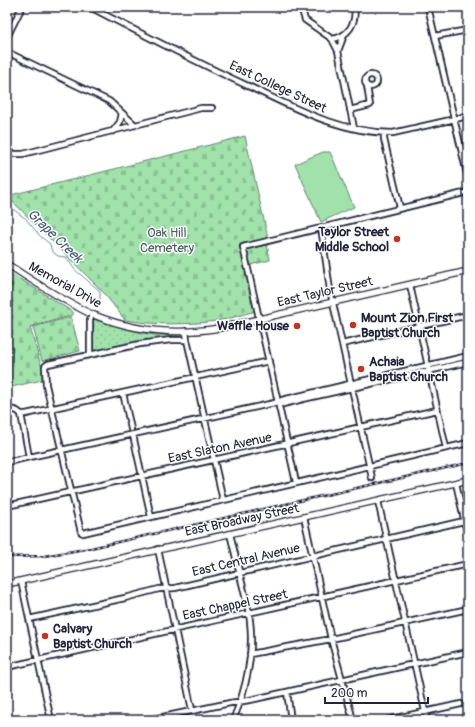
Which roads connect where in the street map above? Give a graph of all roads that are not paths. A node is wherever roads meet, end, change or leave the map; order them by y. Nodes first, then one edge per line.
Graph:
1 (22, 7) edge
2 (90, 7) edge
3 (301, 7) edge
4 (354, 7) edge
5 (428, 7) edge
6 (468, 30) edge
7 (344, 35) junction
8 (435, 36) junction
9 (7, 37) edge
10 (333, 41) junction
11 (338, 51) junction
12 (7, 52) edge
13 (367, 86) dead end
14 (212, 108) dead end
15 (350, 110) junction
16 (122, 113) junction
17 (468, 116) edge
18 (454, 119) junction
19 (136, 125) junction
20 (354, 128) junction
21 (113, 131) junction
22 (384, 133) junction
23 (7, 152) edge
24 (468, 178) edge
25 (468, 192) edge
26 (400, 208) junction
27 (321, 227) junction
28 (7, 264) edge
29 (468, 271) edge
30 (410, 285) junction
31 (333, 301) junction
32 (92, 315) junction
33 (468, 315) edge
34 (259, 318) junction
35 (420, 326) junction
36 (186, 331) junction
37 (187, 340) junction
38 (342, 344) junction
39 (90, 355) junction
40 (468, 356) edge
41 (269, 361) junction
42 (468, 362) edge
43 (429, 365) junction
44 (430, 371) junction
45 (196, 377) junction
46 (352, 386) junction
47 (123, 393) junction
48 (279, 402) junction
49 (52, 409) junction
50 (437, 410) junction
51 (7, 411) edge
52 (21, 414) junction
53 (205, 418) junction
54 (362, 427) junction
55 (131, 429) dead end
56 (132, 435) junction
57 (468, 443) edge
58 (61, 444) junction
59 (288, 444) junction
60 (446, 448) junction
61 (62, 450) junction
62 (54, 452) junction
63 (29, 457) junction
64 (214, 460) junction
65 (7, 462) edge
66 (370, 465) junction
67 (142, 476) junction
68 (372, 478) dead end
69 (468, 480) edge
70 (296, 482) junction
71 (456, 483) junction
72 (71, 492) junction
73 (223, 500) junction
74 (378, 501) junction
75 (7, 506) edge
76 (151, 517) junction
77 (304, 517) junction
78 (466, 521) edge
79 (230, 534) junction
80 (468, 537) edge
81 (386, 539) junction
82 (158, 549) junction
83 (313, 556) junction
84 (468, 564) edge
85 (239, 573) junction
86 (21, 581) junction
87 (395, 581) junction
88 (7, 584) edge
89 (166, 589) junction
90 (322, 597) junction
91 (468, 609) edge
92 (249, 614) junction
93 (29, 619) junction
94 (404, 623) junction
95 (174, 629) junction
96 (331, 638) junction
97 (468, 652) edge
98 (250, 654) junction
99 (38, 659) junction
100 (414, 664) junction
101 (7, 666) edge
102 (342, 680) junction
103 (287, 692) junction
104 (240, 702) junction
105 (461, 704) dead end
106 (192, 710) junction
107 (425, 712) junction
108 (51, 720) edge
109 (148, 720) edge
110 (233, 720) edge
111 (291, 720) edge
112 (353, 720) edge
113 (387, 720) edge
114 (427, 720) edge

1 - 9 street
2 - 20 street, East College Street
3 - 10 street
4 - 7 street
5 - 8 street
6 - 8 street
7 - 10 street
7 - 11 street
8 - 18 street
10 - 11 street
11 - 15 street
12 - 16 street
13 - 15 street
14 - 19 street
15 - 20 street
16 - 19 street
16 - 21 street
17 - 18 street, East College Street
18 - 22 street, East College Street
18 - 24 street
19 - 21 street
20 - 22 street, East College Street
21 - 23 street
22 - 26 street
25 - 26 street
26 - 27 street
27 - 31 street
27 - 34 street
28 - 32 main road, Memorial Drive
29 - 30 main road, East Taylor Street
30 - 31 main road, East Taylor Street
30 - 35 street
31 - 34 main road, East Taylor Street
31 - 38 street
32 - 36 main road, Memorial Drive
32 - 39 street
33 - 35 street
34 - 36 main road, East Taylor Street
34 - 41 street
35 - 38 street
35 - 43 street
36 - 37 street
37 - 39 street
37 - 45 street
38 - 46 street
39 - 49 street
40 - 43 street
41 - 45 street
41 - 48 street
42 - 44 street
43 - 44 street
43 - 46 street
44 - 46 street
44 - 50 street
45 - 47 street
45 - 53 street
46 - 48 street
46 - 54 street
47 - 49 street
47 - 55 street
48 - 53 street
48 - 59 street
49 - 52 street
49 - 58 street
50 - 54 street, East Slaton Avenue
50 - 60 street
51 - 52 street
52 - 63 street
53 - 56 street
53 - 64 street
54 - 59 street, East Slaton Avenue
54 - 66 street
56 - 61 street
56 - 67 street
57 - 60 street
58 - 61 street
58 - 62 street
59 - 64 street, East Slaton Avenue
59 - 70 street
60 - 66 street
61 - 62 street
61 - 72 street
62 - 63 street
63 - 65 street
64 - 67 street, East Slaton Avenue
64 - 73 street
66 - 68 street
66 - 70 street
67 - 72 street, East Slaton Avenue
67 - 76 street
69 - 71 main road, East Broadway Street
70 - 73 street
71 - 74 main road, East Broadway Street
71 - 78 street
72 - 75 street, East Slaton Avenue
72 - 76 street
73 - 76 street
74 - 77 main road, East Broadway Street
74 - 81 street
77 - 79 main road, East Broadway Street
77 - 83 street
78 - 80 street
78 - 81 street, East Central Avenue
79 - 82 main road, East Broadway Street
79 - 85 street
81 - 83 street, East Central Avenue
81 - 87 street
82 - 86 main road, East Broadway Street
82 - 89 street
83 - 85 street, East Central Avenue
83 - 90 street
84 - 87 street, East Chappel Street
85 - 89 street, East Central Avenue
85 - 92 street
86 - 88 main road, East Broadway Street
86 - 93 street
87 - 90 street, East Chappel Street
87 - 94 street
89 - 93 street, East Central Avenue
89 - 95 street
90 - 92 street, East Chappel Street
90 - 96 street
91 - 94 street
92 - 95 street, East Chappel Street
92 - 98 street
93 - 99 street
94 - 96 street
94 - 100 street
95 - 99 street, East Chappel Street
95 - 106 street
96 - 98 street
96 - 102 street
97 - 100 street
98 - 104 street
99 - 101 street, East Chappel Street
99 - 108 street
100 - 102 street
100 - 107 street
102 - 103 street
102 - 112 street
103 - 104 street
103 - 111 street
104 - 106 street
104 - 110 street
105 - 107 street
106 - 109 street
107 - 113 street
107 - 114 street

